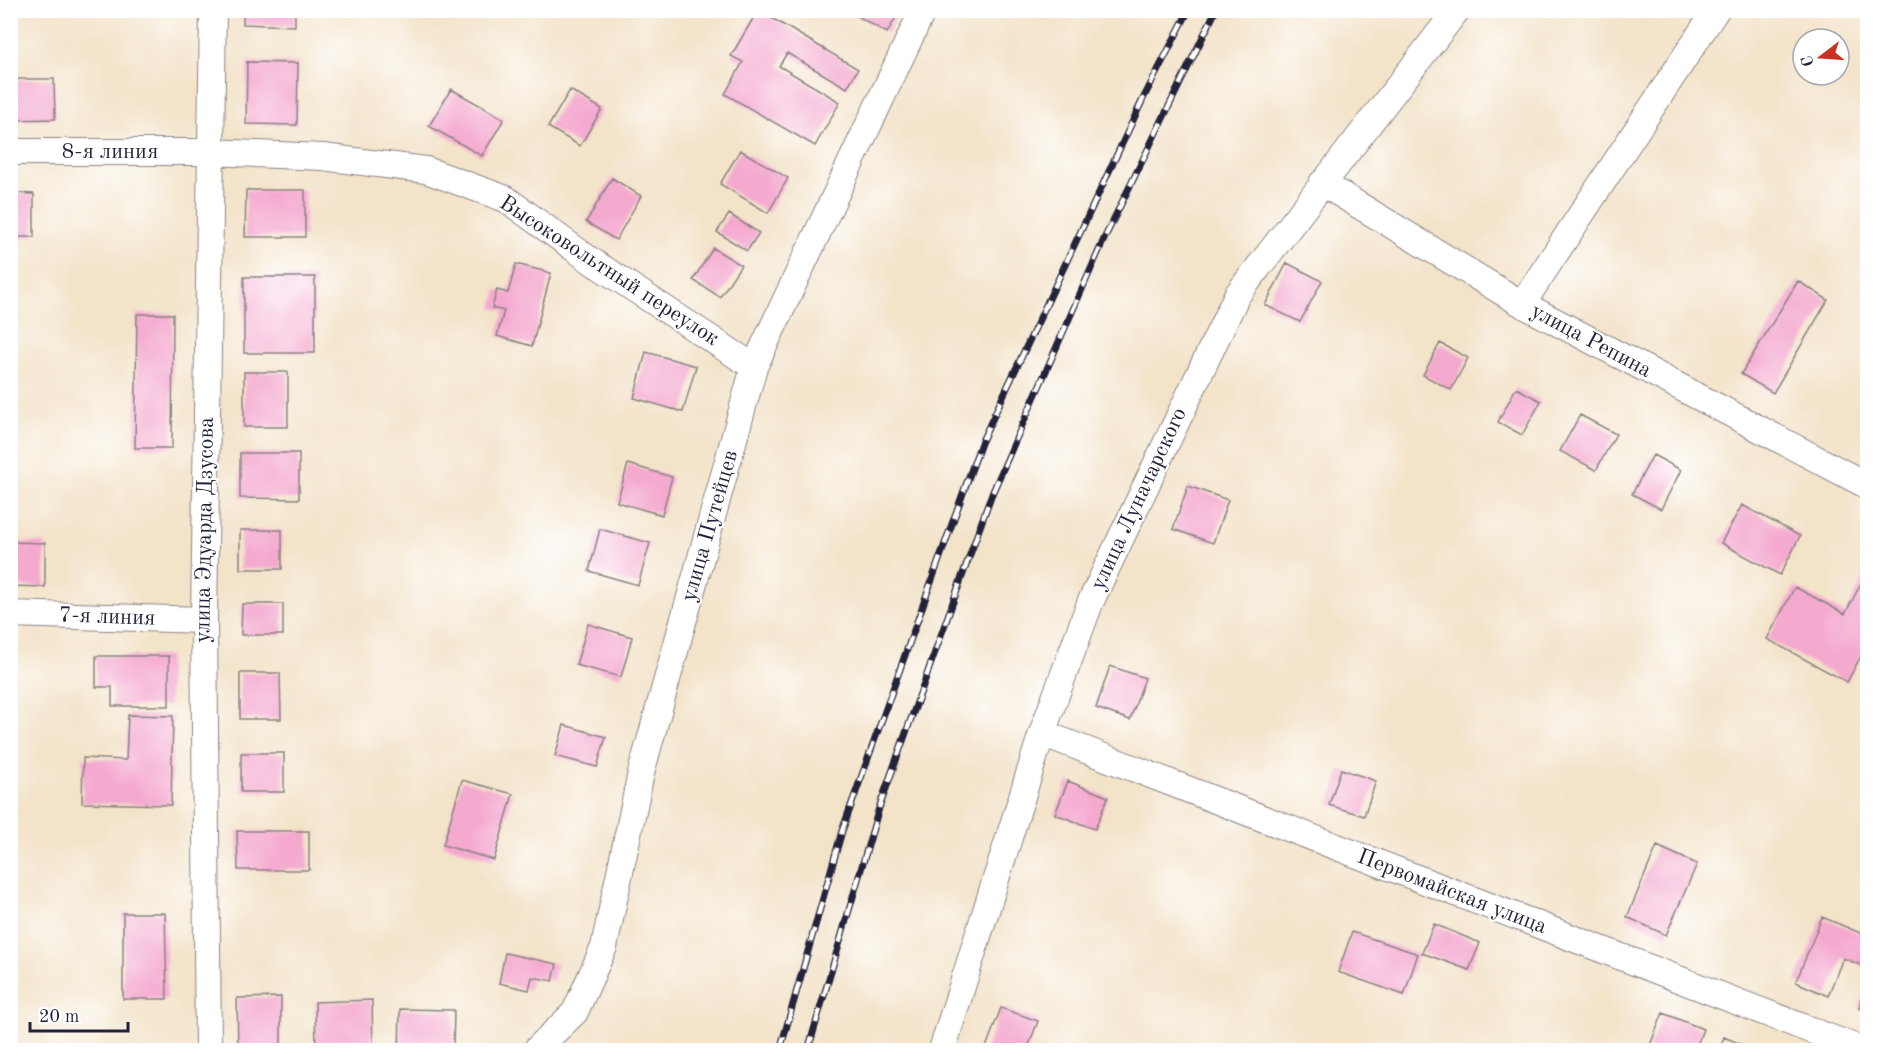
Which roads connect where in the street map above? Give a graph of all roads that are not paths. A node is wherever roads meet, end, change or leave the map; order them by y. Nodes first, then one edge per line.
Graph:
1 (213, 10) edge
2 (923, 10) edge
3 (1457, 10) edge
4 (1716, 10) edge
5 (10, 152) edge
6 (210, 152) junction
7 (1322, 183) junction
8 (1522, 304) junction
9 (754, 367) junction
10 (1868, 486) edge
11 (10, 614) edge
12 (204, 620) junction
13 (1042, 733) junction
14 (208, 1050) edge
15 (536, 1050) edge
16 (942, 1050) edge
17 (1862, 1050) edge

1 - 6 street, улица Эдуарда Дзусова
2 - 9 street, улица Путейцев
3 - 7 street, улица Луначарского
4 - 8 street
5 - 6 street, 8-я линия
6 - 9 street, Высоковольтный переулок
6 - 12 street, улица Эдуарда Дзусова
7 - 8 street, улица Репина
7 - 13 street, улица Луначарского
8 - 10 street, улица Репина
9 - 15 street, улица Путейцев
11 - 12 street, 7-я линия
12 - 14 street, улица Эдуарда Дзусова
13 - 16 street, улица Луначарского
13 - 17 street, Первомайская улица

